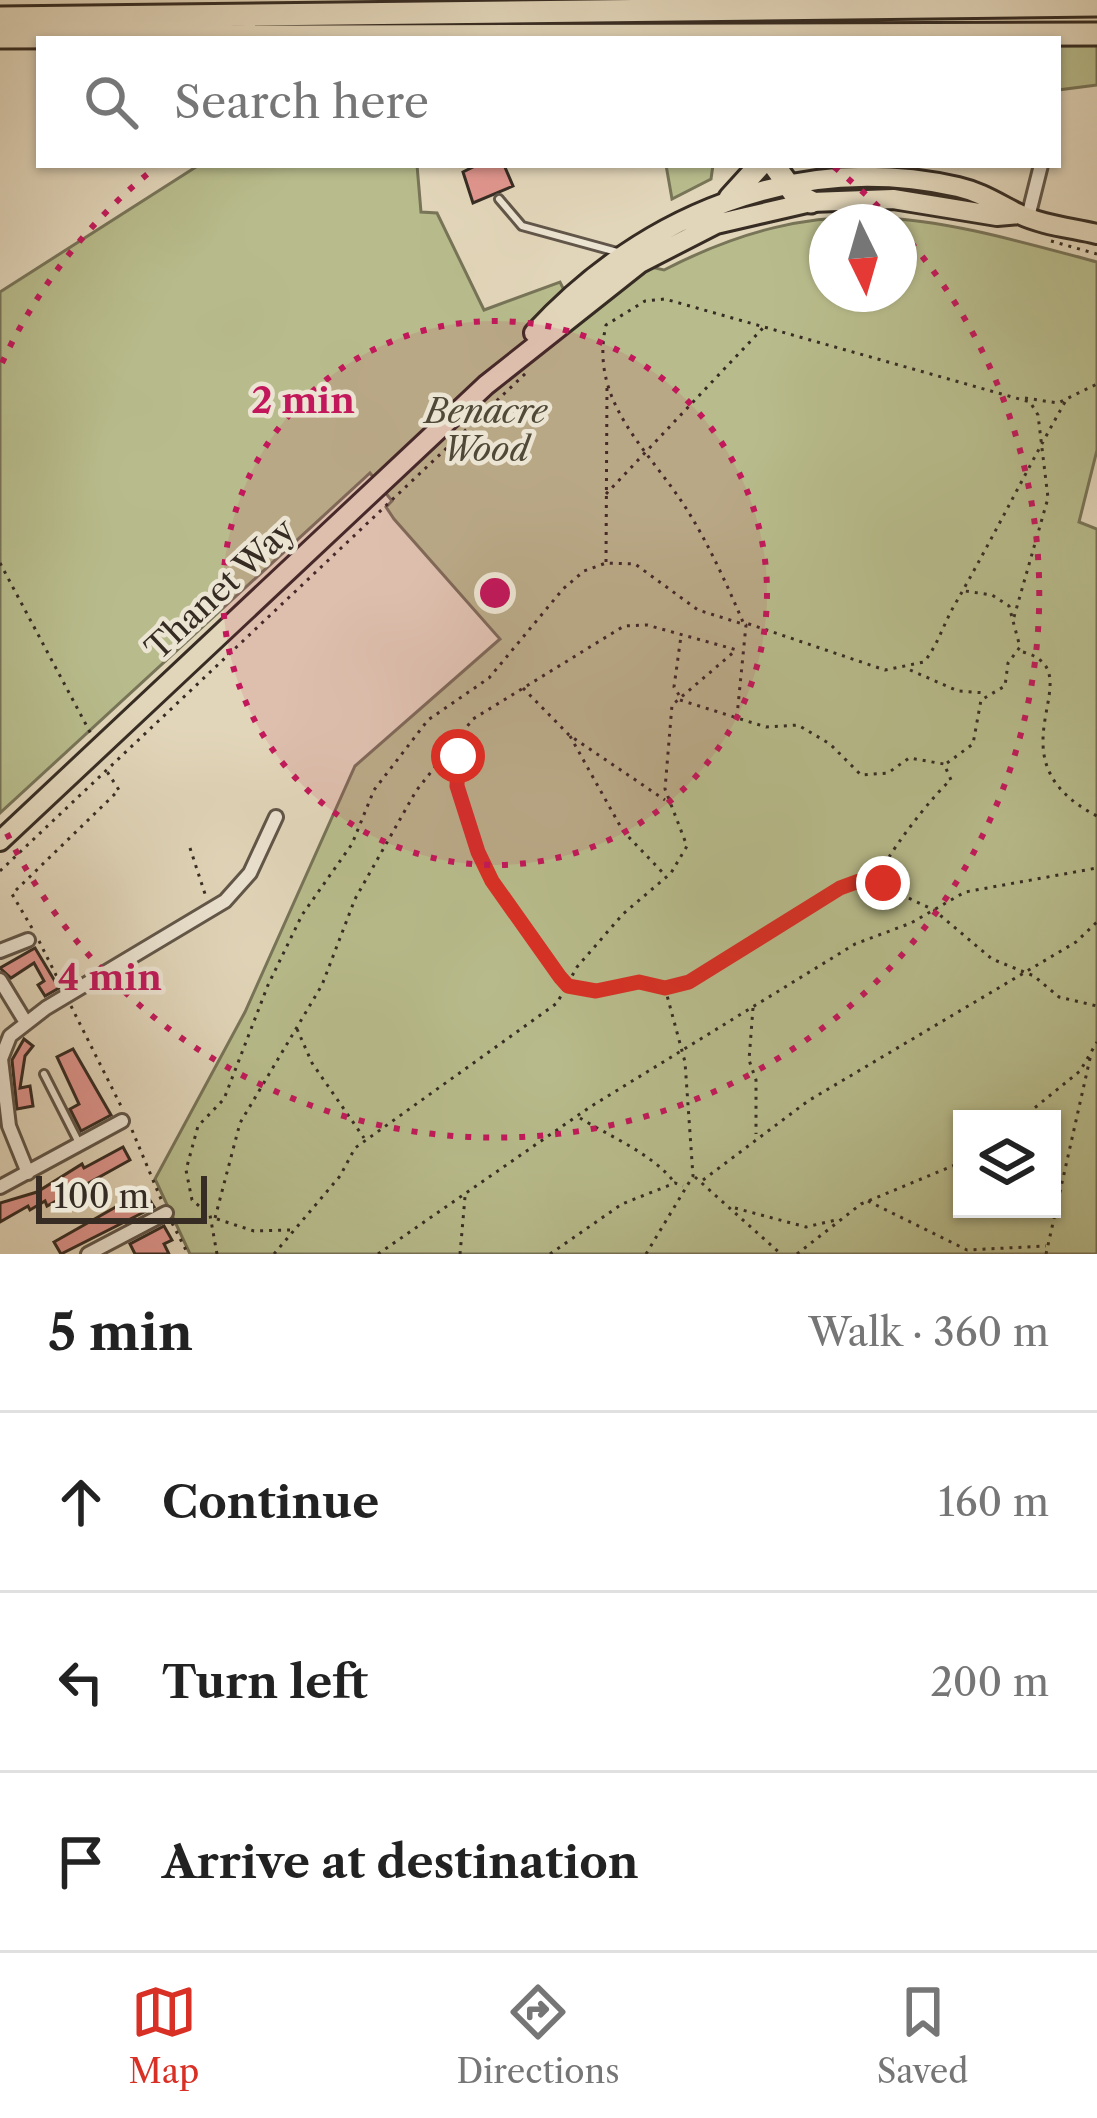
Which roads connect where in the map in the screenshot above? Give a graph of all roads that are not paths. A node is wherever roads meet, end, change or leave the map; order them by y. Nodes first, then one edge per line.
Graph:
1 (811, 0) edge
2 (1097, 5) edge
3 (727, 7) junction
4 (0, 18) edge
5 (349, 34) junction
6 (1097, 34) edge
7 (116, 36) edge
8 (363, 36) edge
9 (0, 37) edge
10 (36, 37) edge
11 (757, 168) edge
12 (776, 168) edge
13 (1040, 168) edge
14 (786, 185) junction
15 (500, 199) dead end
16 (730, 199) junction
17 (811, 202) junction
18 (1023, 216) junction
19 (1097, 235) edge
20 (620, 254) junction
21 (486, 385) junction
22 (277, 817) dead end
23 (0, 841) edge
24 (28, 940) dead end
25 (0, 951) edge
26 (0, 980) edge
27 (25, 1021) junction
28 (44, 1074) dead end
29 (122, 1121) dead end
30 (80, 1144) junction
31 (28, 1173) junction
32 (0, 1187) edge
33 (166, 1213) dead end
34 (147, 1223) junction
35 (155, 1240) dead end
36 (88, 1254) edge

1 - 3 highway
2 - 3 highway
3 - 4 highway
5 - 6 highway
5 - 7 highway
5 - 8 highway
9 - 10 highway
11 - 16 highway
12 - 14 highway
13 - 18 street
14 - 16 main road, Thanet Way
14 - 17 highway
14 - 18 main road, Thanet Way
15 - 20 lane
16 - 20 main road, Thanet Way
17 - 18 main road, Thanet Way
17 - 21 main road, Thanet Way
18 - 19 main road, Thanet Way
20 - 21 main road, Thanet Way
21 - 23 main road, Thanet Way
22 - 27 street
24 - 25 street
26 - 27 street
27 - 31 street
28 - 30 lane
29 - 30 street
30 - 31 street
31 - 32 street
33 - 34 street
34 - 35 street
34 - 36 street

